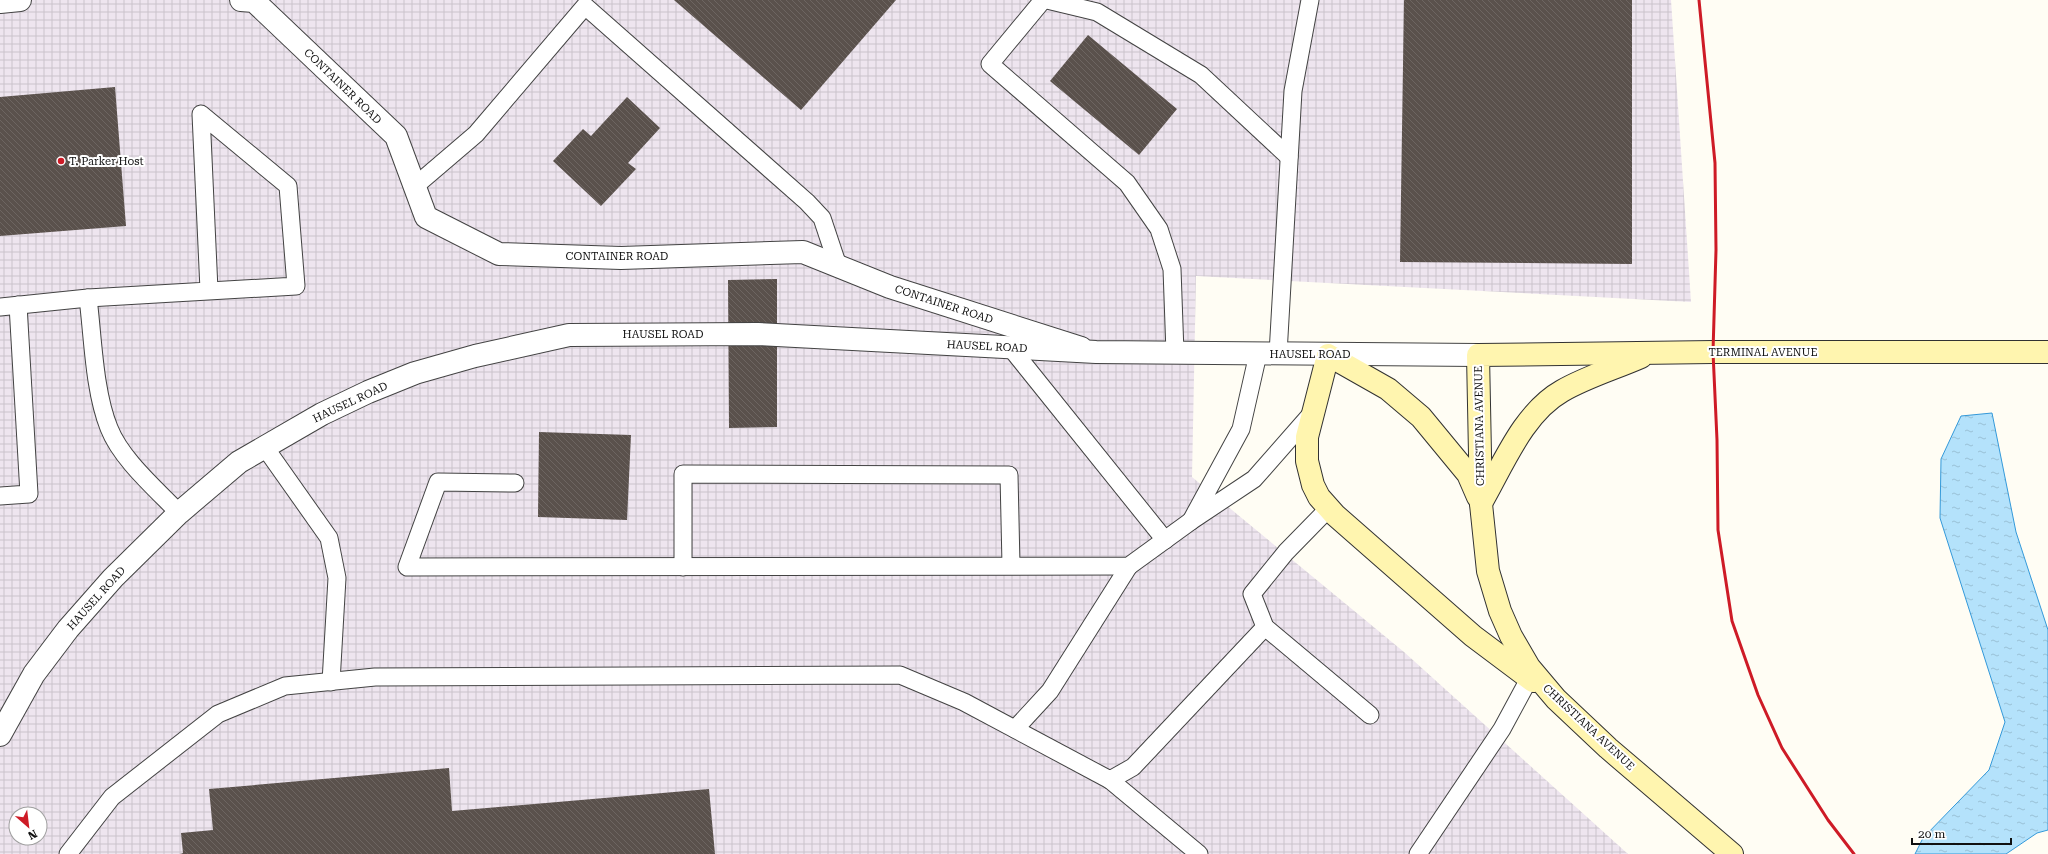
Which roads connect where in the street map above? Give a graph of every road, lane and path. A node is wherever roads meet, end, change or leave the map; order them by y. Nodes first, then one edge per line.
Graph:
1 (20, 0) edge
2 (250, 0) edge
3 (1043, 0) edge
4 (1047, 0) edge
5 (1310, 0) edge
6 (0, 2) edge
7 (1289, 157) junction
8 (414, 187) junction
9 (838, 266) junction
10 (209, 290) junction
11 (88, 298) junction
12 (18, 305) junction
13 (0, 307) edge
14 (1010, 348) junction
15 (1096, 352) junction
16 (2048, 352) edge
17 (1175, 353) junction
18 (1650, 353) junction
19 (1268, 354) junction
20 (1328, 355) junction
21 (1478, 355) junction
22 (1315, 410) junction
23 (264, 446) junction
24 (515, 483) dead end
25 (0, 496) edge
26 (1481, 504) junction
27 (1329, 508) junction
28 (179, 513) junction
29 (1191, 521) junction
30 (1165, 540) junction
31 (1011, 565) junction
32 (1129, 566) junction
33 (683, 567) junction
34 (1265, 627) junction
35 (1529, 678) junction
36 (331, 682) junction
37 (1556, 699) junction
38 (1370, 715) dead end
39 (1015, 729) junction
40 (0, 735) edge
41 (1110, 780) junction
42 (68, 854) edge
43 (1199, 854) edge
44 (1418, 854) edge
45 (1732, 854) edge

1 - 6 street
2 - 8 street, CONTAINER ROAD
3 - 17 lane
4 - 7 lane
5 - 7 lane
7 - 19 lane
8 - 9 street, CONTAINER ROAD
8 - 9 lane
9 - 15 street, CONTAINER ROAD
10 - 10 lane
10 - 11 lane
11 - 12 lane
11 - 28 lane
12 - 13 lane
12 - 25 lane
14 - 15 street, HAUSEL ROAD
14 - 23 street, HAUSEL ROAD
14 - 30 lane
15 - 17 street, HAUSEL ROAD
16 - 18 main road, TERMINAL AVENUE
17 - 19 street, HAUSEL ROAD
18 - 21 main road, TERMINAL AVENUE
18 - 26 main road
19 - 20 street, HAUSEL ROAD
19 - 29 lane
20 - 21 street, HAUSEL ROAD
20 - 22 main road
20 - 26 main road
21 - 26 main road, CHRISTIANA AVENUE
22 - 27 main road
22 - 29 lane
23 - 28 street, HAUSEL ROAD
23 - 36 lane
24 - 33 lane
26 - 37 main road, CHRISTIANA AVENUE
27 - 34 lane
27 - 35 main road
28 - 40 street, HAUSEL ROAD
29 - 30 lane
30 - 32 lane
31 - 32 lane
31 - 33 lane
31 - 33 lane
32 - 39 lane
34 - 38 lane
34 - 41 lane
35 - 37 main road
35 - 44 lane
36 - 39 lane
36 - 42 lane
37 - 45 main road, CHRISTIANA AVENUE
39 - 41 lane
41 - 43 lane

